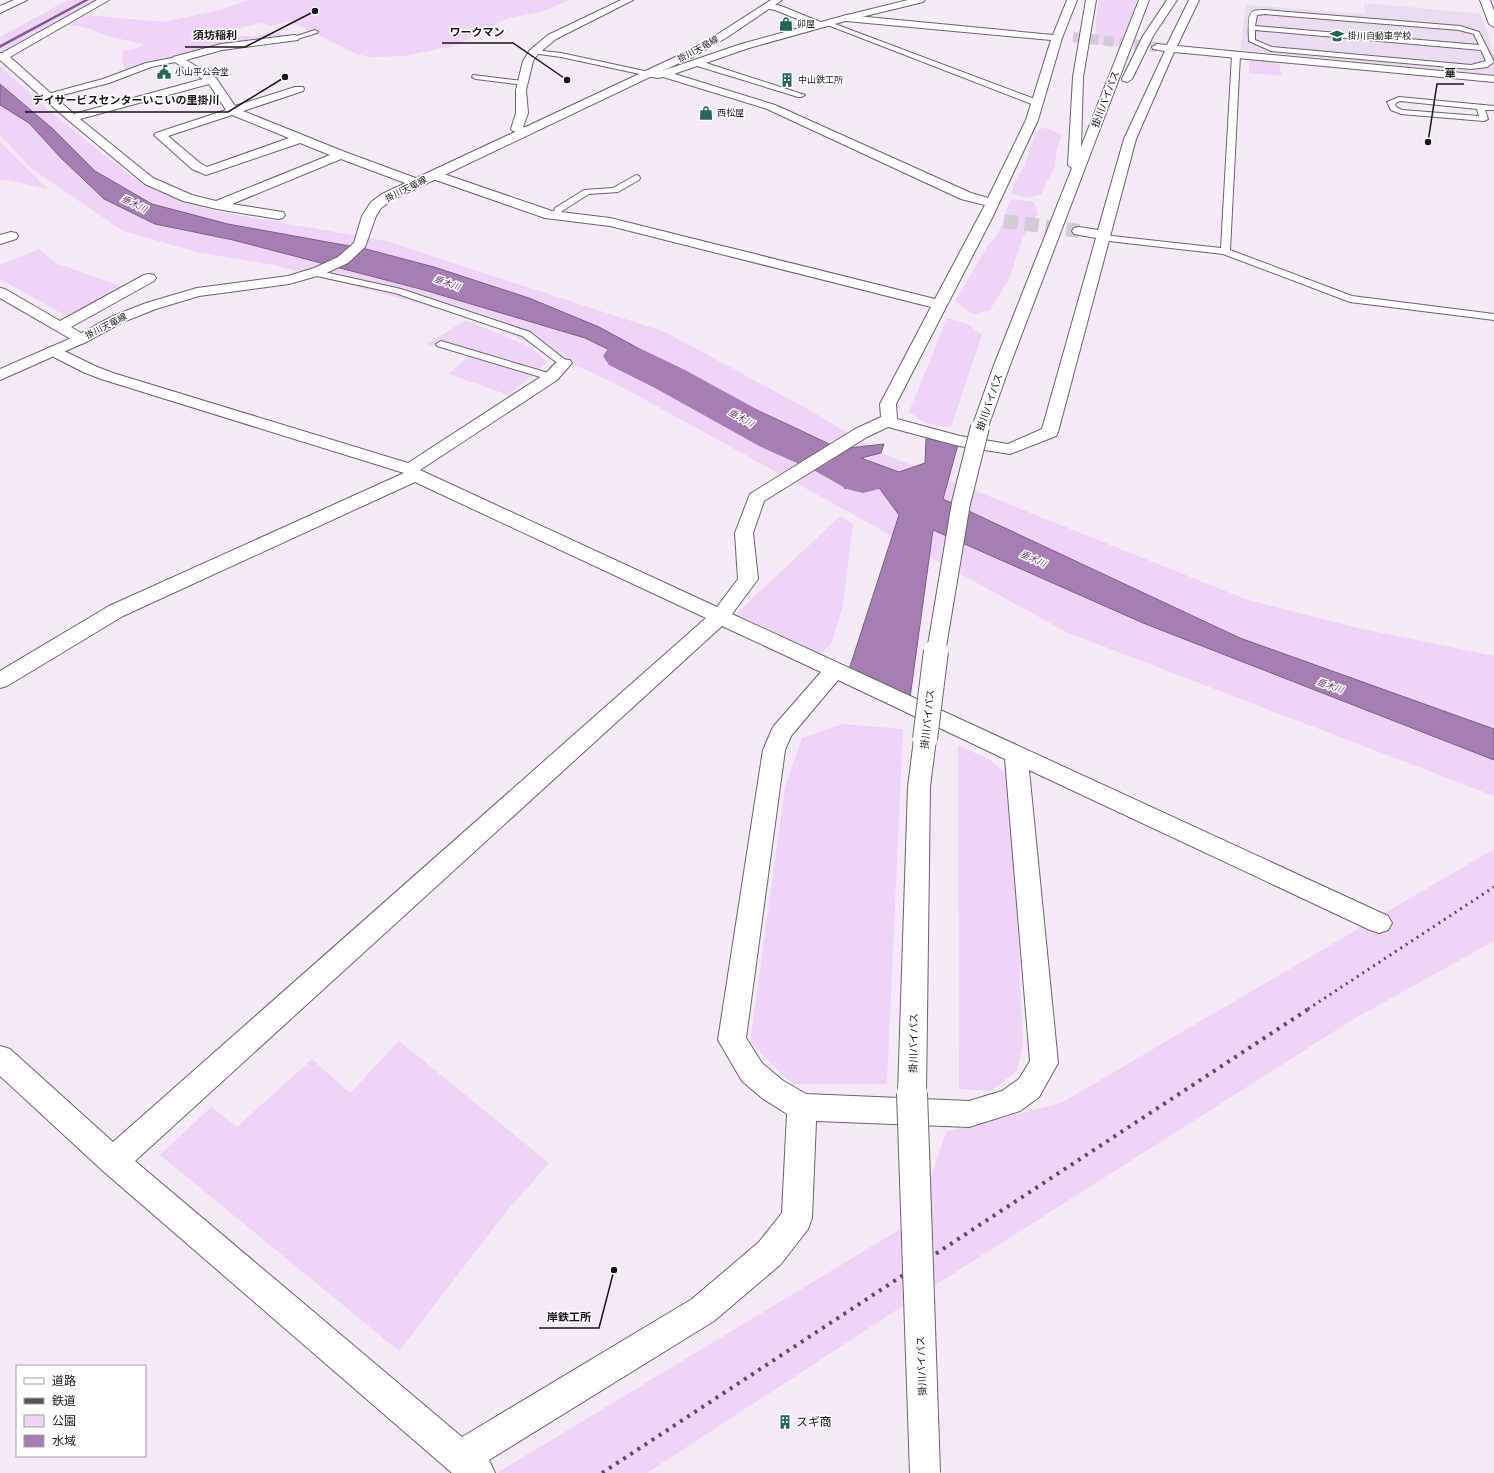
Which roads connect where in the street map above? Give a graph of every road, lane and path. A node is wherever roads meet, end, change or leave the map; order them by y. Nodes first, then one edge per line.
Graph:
1 (22, 0) edge
2 (104, 0) edge
3 (628, 0) edge
4 (920, 0) edge
5 (1072, 0) edge
6 (1091, 0) edge
7 (1144, 0) edge
8 (1172, 0) edge
9 (1194, 0) edge
10 (1485, 0) edge
11 (771, 2) edge
12 (0, 10) edge
13 (1284, 14) junction
14 (846, 18) junction
15 (1334, 18) junction
16 (1283, 22) dead end
17 (824, 24) junction
18 (1494, 24) edge
19 (1304, 25) dead end
20 (1252, 28) junction
21 (315, 32) dead end
22 (1297, 32) junction
23 (1307, 33) junction
24 (1060, 37) junction
25 (1464, 37) dead end
26 (294, 38) joint
27 (1480, 38) junction
28 (1308, 42) dead end
29 (1336, 45) junction
30 (1163, 48) junction
31 (1484, 48) junction
32 (534, 52) junction
33 (1236, 55) junction
34 (2, 57) edge
35 (177, 59) junction
36 (697, 63) junction
37 (649, 74) junction
38 (664, 74) junction
39 (476, 76) dead end
40 (1494, 79) edge
41 (212, 80) junction
42 (523, 83) junction
43 (1124, 86) dead end
44 (299, 89) dead end
45 (801, 95) dead end
46 (47, 97) junction
47 (1422, 102) junction
48 (1037, 103) junction
49 (1480, 106) junction
50 (1494, 108) edge
51 (233, 110) junction
52 (1401, 112) junction
53 (72, 118) junction
54 (527, 131) junction
55 (299, 139) junction
56 (341, 155) junction
57 (1094, 156) dead end
58 (434, 175) junction
59 (636, 178) dead end
60 (417, 182) junction
61 (1073, 184) junction
62 (992, 203) junction
63 (216, 205) junction
64 (278, 216) dead end
65 (557, 216) junction
66 (1079, 231) tunnel mouth
67 (1104, 236) junction
68 (1225, 251) junction
69 (317, 272) junction
70 (149, 278) dead end
71 (0, 292) edge
72 (940, 305) junction
73 (1494, 317) edge
74 (61, 326) junction
75 (81, 339) junction
76 (440, 344) dead end
77 (52, 351) junction
78 (564, 363) joint
79 (0, 376) edge
80 (551, 378) junction
81 (886, 421) junction
82 (412, 472) junction
83 (720, 617) junction
84 (835, 670) junction
85 (0, 681) edge
86 (1016, 754) junction
87 (1379, 923) dead end
88 (0, 1058) edge
89 (802, 1107) junction
90 (113, 1161) junction
91 (469, 1466) edge
92 (925, 1473) edge

1 - 12 main road
2 - 34 main road
3 - 32 main road
4 - 14 main road
5 - 24 main road
6 - 61 main road
7 - 61 main road, 掛川バイパス
8 - 43 main road
9 - 30 main road
10 - 18 main road
11 - 17 main road
11 - 37 main road, 掛川天竜線
13 - 15 lane
13 - 16 lane
13 - 20 lane
14 - 17 main road
14 - 24 main road
15 - 27 lane
15 - 29 lane
17 - 36 main road
17 - 48 lane
19 - 22 lane
20 - 22 lane
20 - 29 lane
21 - 26 lane
22 - 23 lane
23 - 28 lane
23 - 29 lane
24 - 48 main road
25 - 27 lane
26 - 35 main road
27 - 31 lane
29 - 31 lane
29 - 31 lane
30 - 33 main road
30 - 67 main road
32 - 37 lane
32 - 42 main road
33 - 40 main road
33 - 68 lane
34 - 46 main road
35 - 41 main road
35 - 46 lane
36 - 38 main road
36 - 45 lane
37 - 38 main road
37 - 54 main road, 掛川天竜線
38 - 62 main road
39 - 42 lane
41 - 51 main road
41 - 53 main road
42 - 54 main road
44 - 51 main road
46 - 53 main road
47 - 49 lane
47 - 52 lane
47 - 52 lane
48 - 62 main road
49 - 50 lane
49 - 52 lane
51 - 55 main road
51 - 55 main road
53 - 63 main road
54 - 58 main road, 掛川天竜線
55 - 56 main road
56 - 60 main road
56 - 63 main road
57 - 61 main road
58 - 60 main road, 掛川天竜線
58 - 65 main road
59 - 65 lane
60 - 69 main road, 掛川天竜線
61 - 92 main road, 掛川バイパス, bridge
62 - 72 main road
63 - 64 main road
65 - 72 main road
66 - 67 main road
67 - 68 lane
67 - 81 main road
68 - 73 lane
69 - 75 main road, 掛川天竜線
69 - 78 lane
70 - 74 main road
71 - 74 main road
72 - 81 main road
74 - 75 main road
75 - 77 main road, 掛川天竜線
76 - 80 lane
77 - 79 main road, 掛川天竜線
77 - 82 main road
78 - 80 main road
80 - 82 main road
81 - 83 main road
82 - 83 main road
82 - 85 main road
83 - 84 main road
83 - 90 main road
84 - 86 main road
84 - 89 main road
86 - 87 main road
86 - 89 main road
88 - 90 main road
89 - 91 main road
90 - 91 main road

